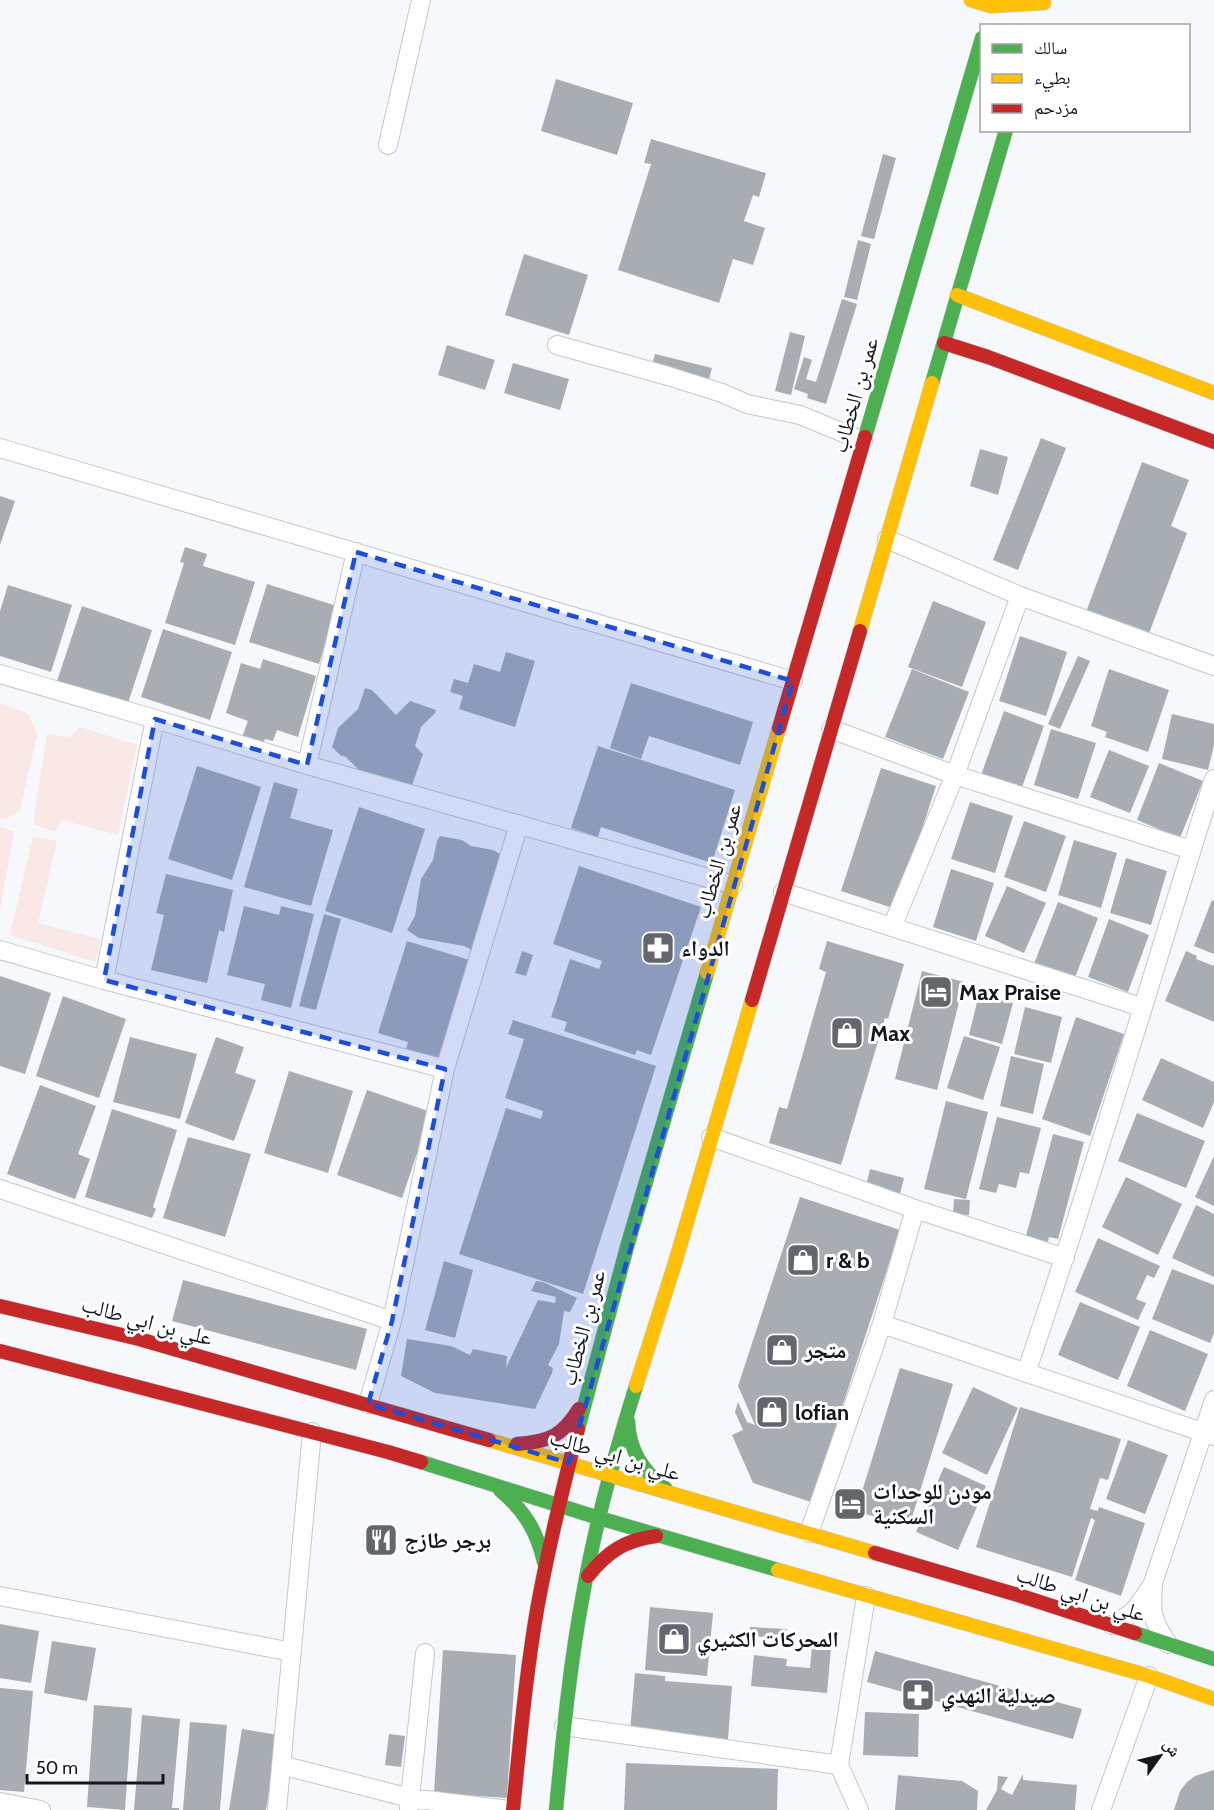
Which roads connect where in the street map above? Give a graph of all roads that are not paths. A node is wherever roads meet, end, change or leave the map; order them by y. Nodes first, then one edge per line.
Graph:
1 (422, 0) edge
2 (970, 0) edge
3 (1042, 4) edge
4 (991, 7) edge
5 (980, 41) edge
6 (1005, 132) edge
7 (388, 145) dead end
8 (957, 295) junction
9 (944, 343) junction
10 (557, 345) dead end
11 (1214, 393) edge
12 (863, 441) junction
13 (1214, 442) edge
14 (0, 448) edge
15 (887, 539) junction
16 (356, 552) junction
17 (1020, 596) junction
18 (1214, 666) edge
19 (0, 674) edge
20 (793, 681) junction
21 (155, 719) junction
22 (831, 729) junction
23 (307, 765) junction
24 (954, 775) junction
25 (1214, 779) edge
26 (519, 824) junction
27 (1191, 850) junction
28 (733, 885) junction
29 (783, 892) junction
30 (892, 927) junction
31 (0, 950) edge
32 (104, 980) junction
33 (1141, 1007) junction
34 (445, 1069) junction
35 (711, 1137) junction
36 (0, 1189) edge
37 (915, 1209) junction
38 (1065, 1258) junction
39 (0, 1306) edge
40 (392, 1321) junction
41 (882, 1324) junction
42 (0, 1352) edge
43 (1026, 1373) junction
44 (586, 1398) junction
45 (1214, 1400) edge
46 (368, 1404) junction
47 (629, 1410) junction
48 (312, 1432) junction
49 (1208, 1434) edge
50 (506, 1444) junction
51 (568, 1463) junction
52 (610, 1475) junction
53 (493, 1485) junction
54 (673, 1493) junction
55 (558, 1505) junction
56 (599, 1518) junction
57 (809, 1533) junction
58 (659, 1535) junction
59 (545, 1569) junction
60 (586, 1579) junction
61 (1153, 1583) junction
62 (0, 1596) edge
63 (866, 1596) junction
64 (1112, 1625) junction
65 (1168, 1644) junction
66 (292, 1652) junction
67 (425, 1653) dead end
68 (1214, 1659) edge
69 (1149, 1676) junction
70 (1214, 1700) edge
71 (564, 1726) junction
72 (281, 1765) junction
73 (839, 1765) junction
74 (0, 1802) edge
75 (409, 1804) edge
76 (41, 1810) edge
77 (277, 1810) edge
78 (511, 1810) edge
79 (556, 1810) edge
80 (859, 1810) edge
81 (1101, 1810) edge

1 - 7 street
2 - 4 street
3 - 4 street
5 - 12 street, عمر بن الخطاب
6 - 8 street
8 - 9 street
8 - 11 street
9 - 13 street
9 - 15 street
10 - 12 street
12 - 20 street, عمر بن الخطاب
14 - 16 street
15 - 17 street
15 - 22 street
16 - 20 street
16 - 23 street
17 - 18 street
17 - 24 street
19 - 21 street
20 - 28 street, عمر بن الخطاب
21 - 23 street
21 - 32 street
22 - 24 street
22 - 29 street
23 - 26 street
24 - 27 street
24 - 30 street
25 - 27 street
26 - 28 street
26 - 34 street
27 - 33 street
28 - 44 street, عمر بن الخطاب
29 - 30 street
29 - 35 street
30 - 33 street
31 - 32 street
32 - 34 street
33 - 38 street
34 - 40 street
35 - 37 street
35 - 47 street
36 - 40 street
37 - 38 street
37 - 41 street
38 - 43 street
39 - 46 street, علي بن ابي طالب
40 - 46 street
41 - 43 street
41 - 57 street
42 - 48 street
43 - 49 street
44 - 50 street
44 - 51 street, عمر بن الخطاب
45 - 49 street
46 - 50 street, علي بن ابي طالب
47 - 52 street
47 - 54 street
48 - 53 street
48 - 66 street
49 - 61 street
50 - 51 street, علي بن ابي طالب
51 - 52 street, علي بن ابي طالب
51 - 55 street, عمر بن الخطاب
52 - 54 street, علي بن ابي طالب
52 - 56 street
53 - 55 street
53 - 59 street
54 - 57 street, علي بن ابي طالب
55 - 56 street
55 - 59 street, عمر بن الخطاب
56 - 58 street
56 - 60 street
57 - 64 street, علي بن ابي طالب
58 - 60 street
58 - 63 street
59 - 78 street, عمر بن الخطاب
60 - 71 street
61 - 64 street
61 - 65 street
62 - 66 street
63 - 69 street
63 - 73 street
64 - 65 street, علي بن ابي طالب
65 - 68 street, علي بن ابي طالب
66 - 72 street
67 - 75 street
69 - 70 street
69 - 81 street
71 - 73 street
71 - 79 street
72 - 75 street
72 - 77 street
73 - 80 street
74 - 76 street
75 - 78 street

